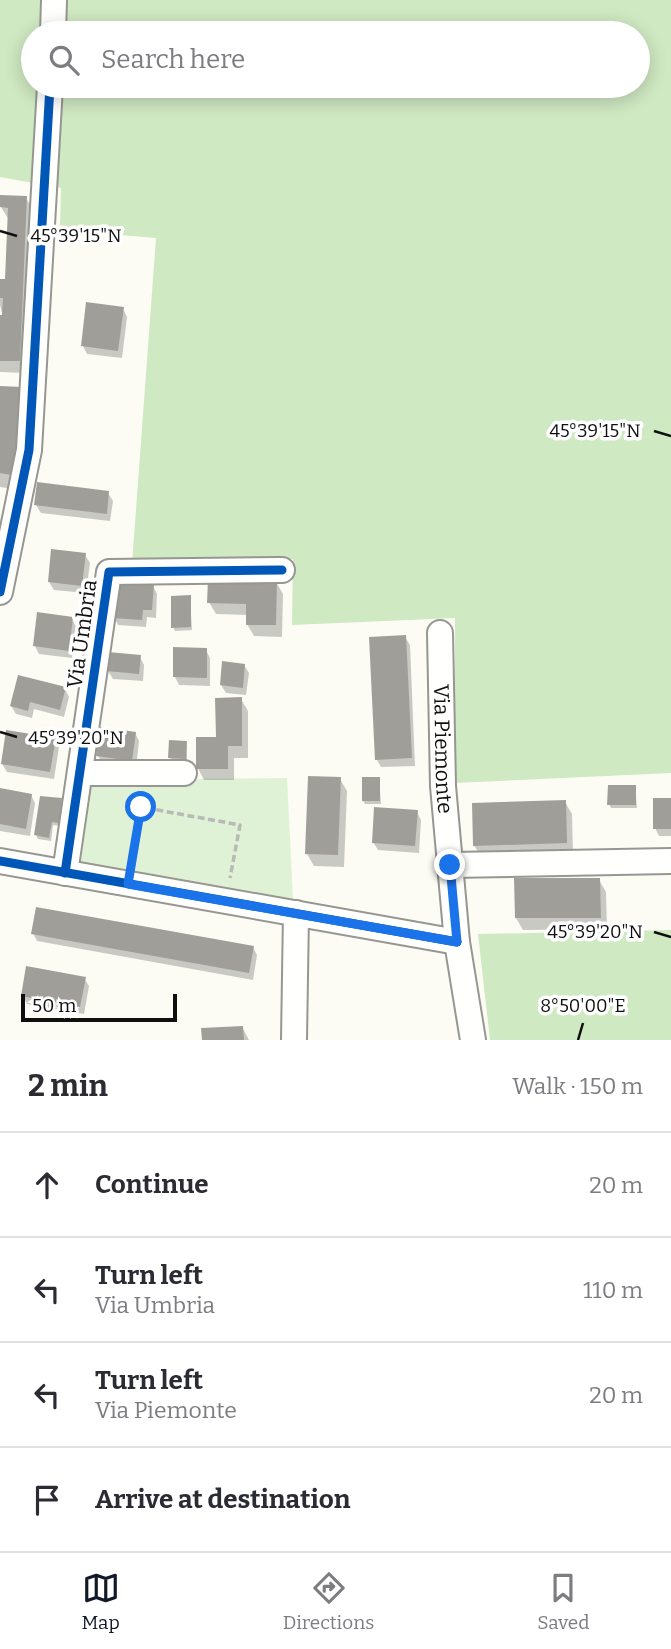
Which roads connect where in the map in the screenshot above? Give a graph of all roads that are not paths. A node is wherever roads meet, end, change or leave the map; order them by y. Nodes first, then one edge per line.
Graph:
1 (54, 0) edge
2 (53, 21) edge
3 (49, 98) edge
4 (282, 570) dead end
5 (0, 592) edge
6 (440, 633) dead end
7 (80, 773) junction
8 (184, 773) dead end
9 (0, 861) edge
10 (671, 861) edge
11 (450, 865) junction
12 (65, 873) junction
13 (296, 914) junction
14 (457, 942) junction
15 (294, 1040) edge
16 (473, 1040) edge

1 - 2 street
3 - 5 street
4 - 7 street, Via Umbria
6 - 11 street, Via Piemonte
7 - 8 street
7 - 12 street, Via Umbria
9 - 12 street
10 - 11 street
11 - 14 street, Via Piemonte
12 - 13 street
13 - 14 street
13 - 15 street
14 - 16 street, Via Piemonte

